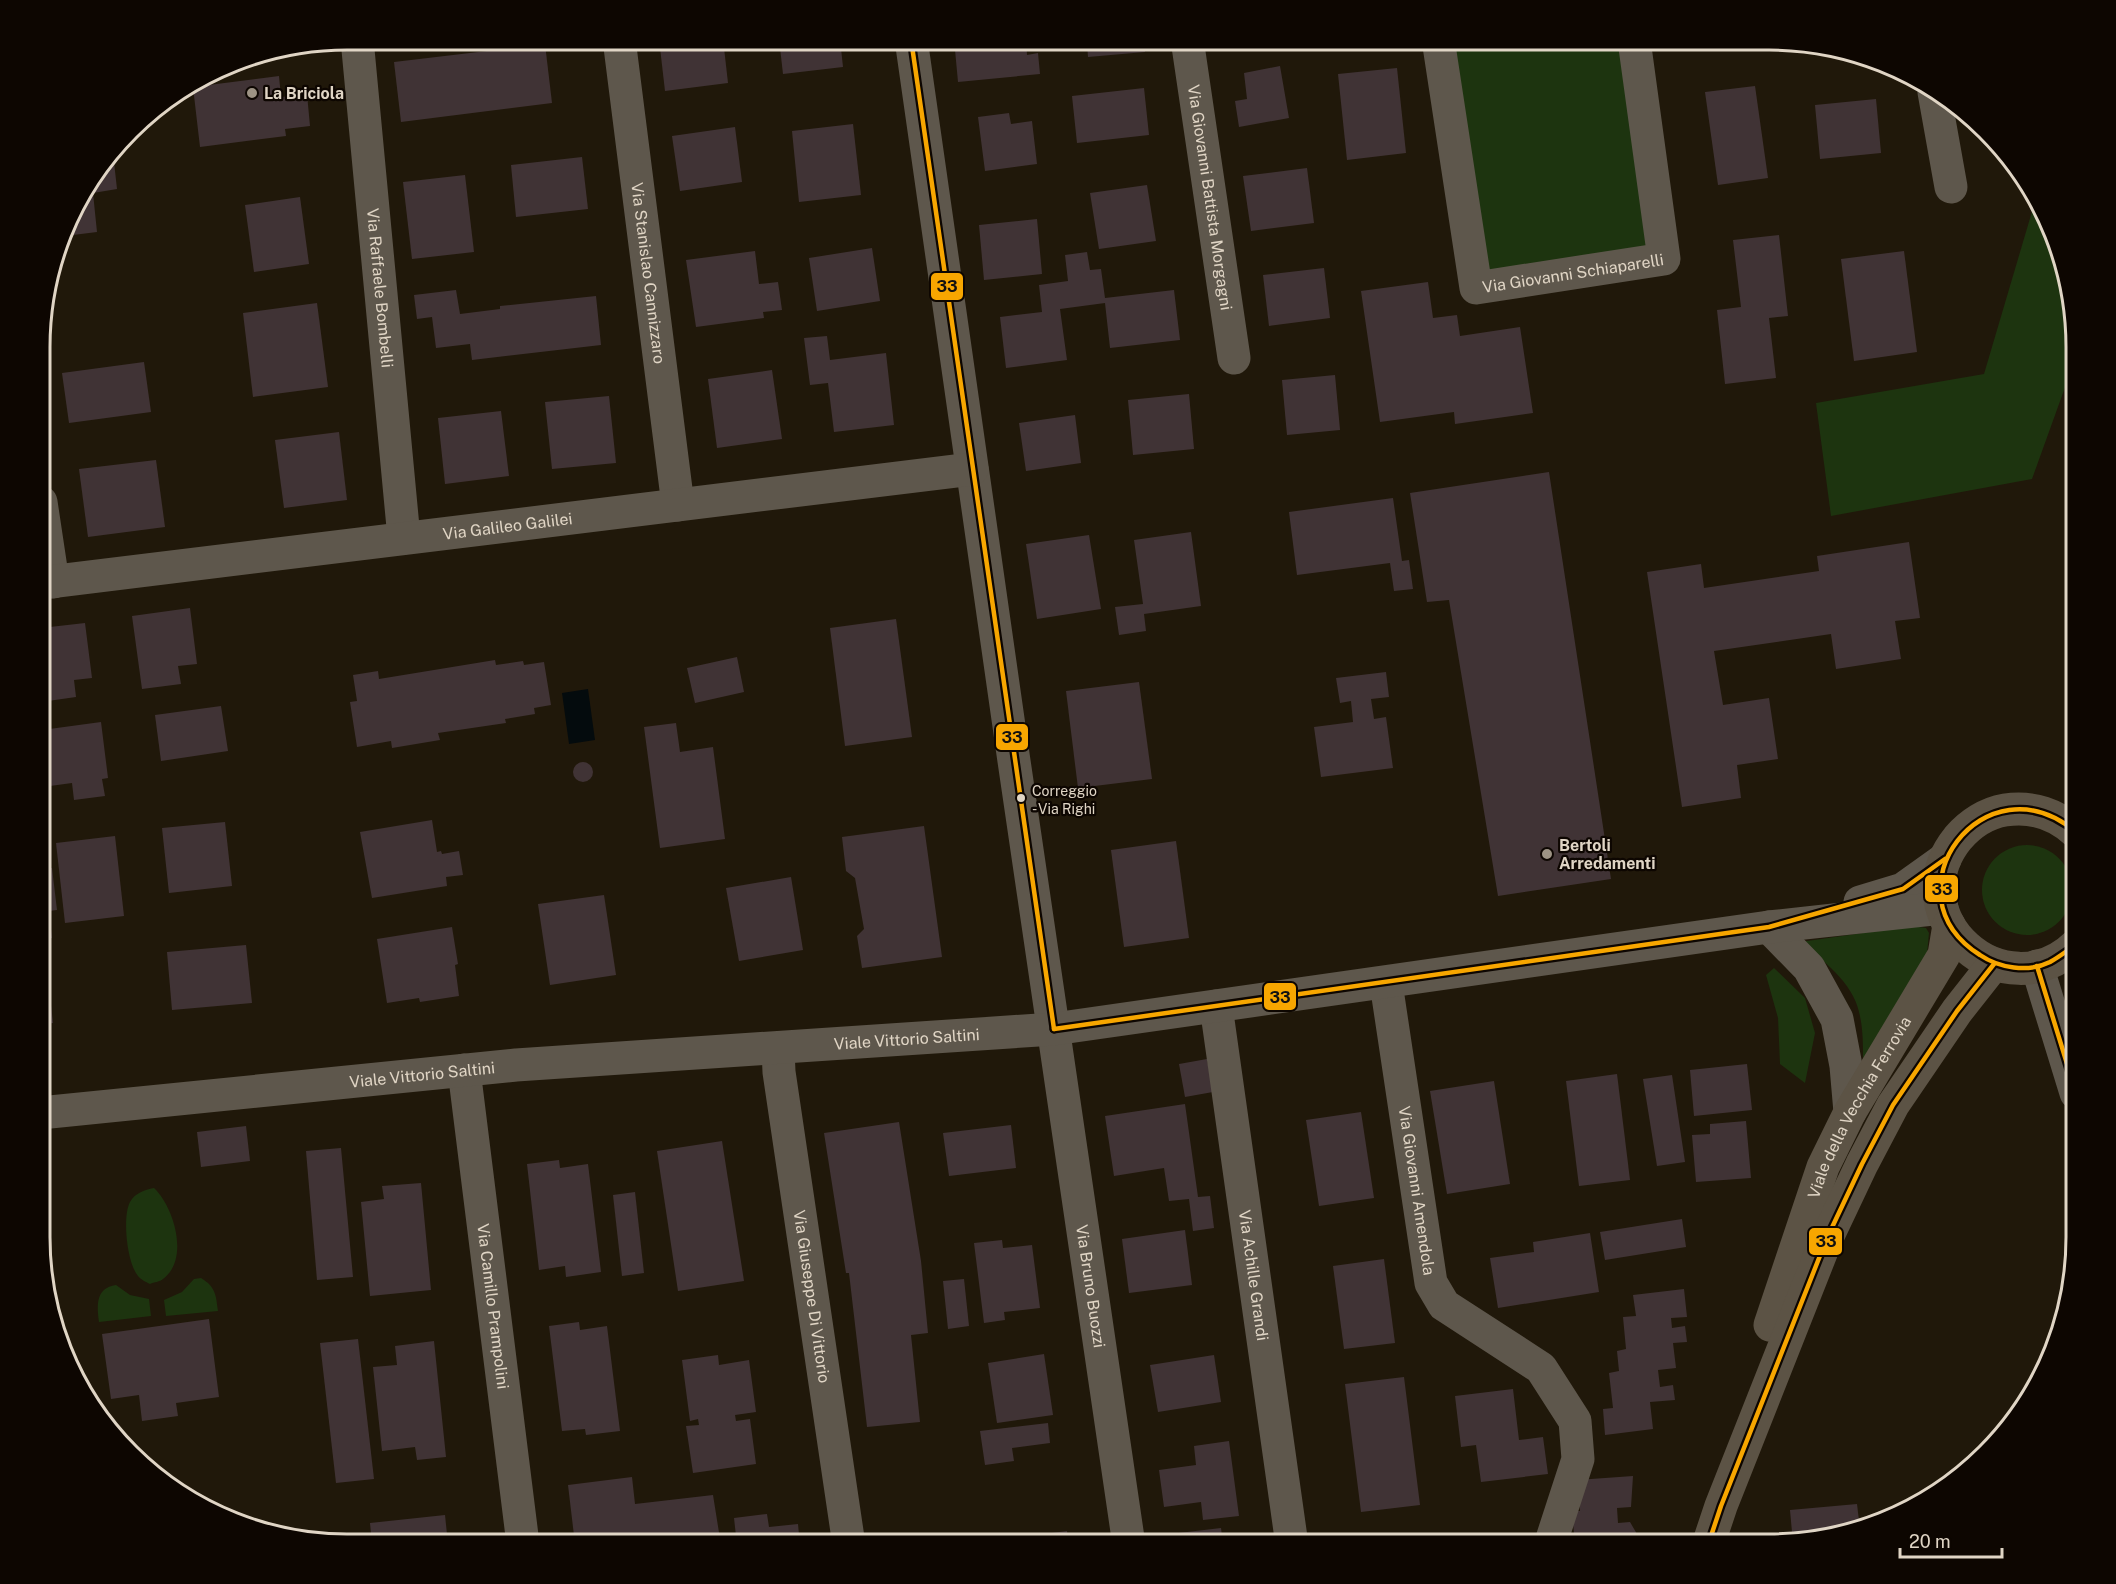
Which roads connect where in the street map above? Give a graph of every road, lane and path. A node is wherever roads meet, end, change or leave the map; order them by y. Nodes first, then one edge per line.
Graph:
1 (358, 49) edge
2 (620, 49) edge
3 (912, 49) edge
4 (1188, 49) edge
5 (1440, 49) edge
6 (1635, 49) edge
7 (1935, 100) edge
8 (1951, 187) dead end
9 (1234, 357) dead end
10 (972, 469) junction
11 (678, 505) junction
12 (404, 538) junction
13 (50, 583) edge
14 (2066, 803) edge
15 (2043, 812) junction
16 (2066, 824) edge
17 (1946, 859) junction
18 (1946, 916) junction
19 (1769, 927) junction
20 (2066, 952) edge
21 (1994, 964) junction
22 (2037, 966) junction
23 (1386, 982) junction
24 (1216, 1006) junction
25 (1054, 1029) junction
26 (778, 1049) junction
27 (2066, 1060) edge
28 (464, 1070) junction
29 (50, 1112) edge
30 (1850, 1112) junction
31 (1721, 1506) junction
32 (522, 1534) edge
33 (847, 1534) edge
34 (1127, 1534) edge
35 (1290, 1534) edge
36 (1554, 1534) edge
37 (1712, 1534) edge

1 - 12 street, Via Raffaele Bombelli
2 - 11 street, Via Stanislao Cannizzaro
3 - 10 street, Via Bruno Buozzi
4 - 9 street, Via Giovanni Battista Morgagni
5 - 6 street, Via Giovanni Schiaparelli
7 - 8 street
10 - 11 street, Via Galileo Galilei
10 - 25 street, Via Bruno Buozzi
11 - 12 street, Via Galileo Galilei
12 - 13 street, Via Galileo Galilei
14 - 15 main road
15 - 16 main road
15 - 17 main road
17 - 18 main road, Viale della Vecchia Ferrovia
17 - 19 street, Viale Vittorio Saltini
18 - 19 street, Viale Vittorio Saltini
18 - 21 main road
18 - 30 main road, Viale della Vecchia Ferrovia
19 - 23 street, Viale Vittorio Saltini
19 - 30 street
20 - 22 main road
21 - 22 main road
21 - 31 main road, Viale della Vecchia Ferrovia
22 - 27 street
23 - 24 street, Viale Vittorio Saltini
23 - 36 street, Via Giovanni Amendola
24 - 25 street, Viale Vittorio Saltini
24 - 35 street, Via Achille Grandi
25 - 26 street, Viale Vittorio Saltini
25 - 34 street, Via Bruno Buozzi
26 - 28 street, Viale Vittorio Saltini
26 - 33 street, Via Giuseppe Di Vittorio
28 - 29 street, Viale Vittorio Saltini
28 - 32 street, Via Camillo Prampolini
30 - 31 main road, Viale della Vecchia Ferrovia
31 - 37 main road, Viale della Vecchia Ferrovia

